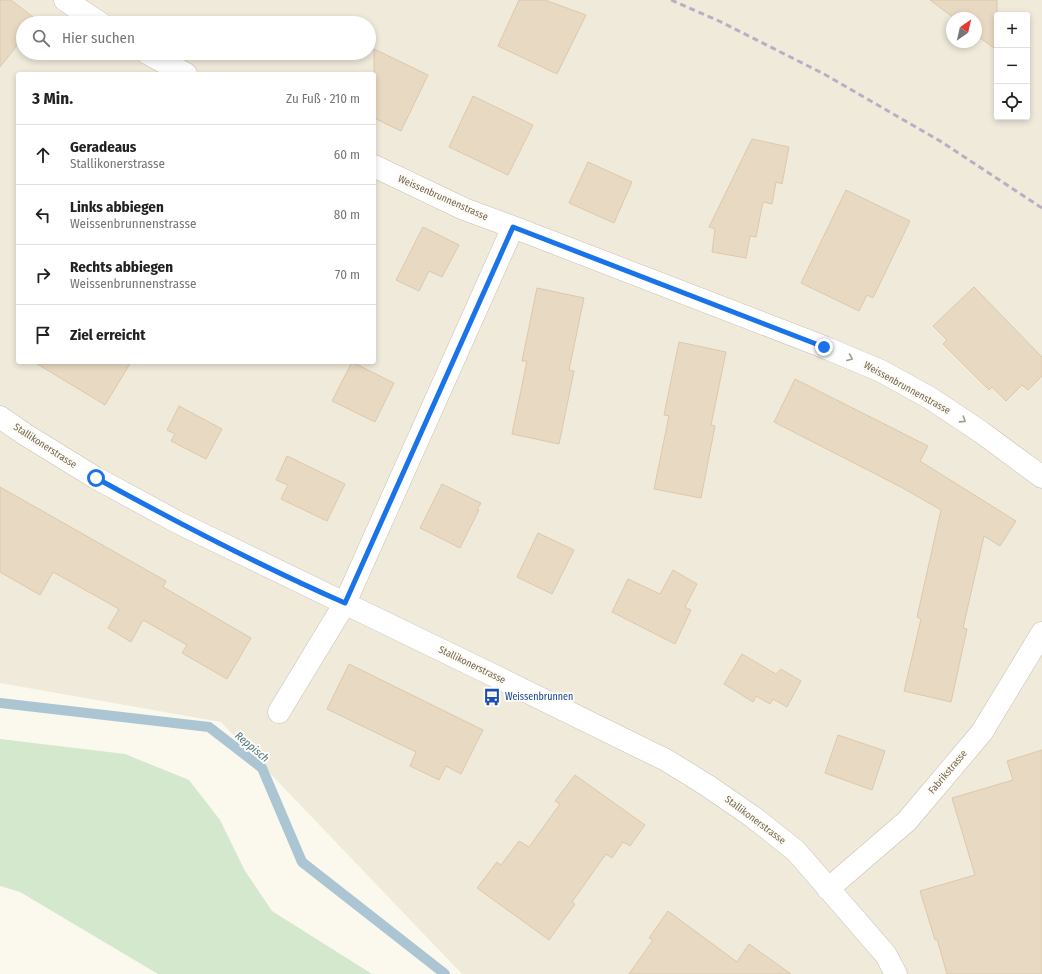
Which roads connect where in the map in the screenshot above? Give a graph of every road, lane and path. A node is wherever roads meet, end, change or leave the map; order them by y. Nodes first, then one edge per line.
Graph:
1 (65, 0) edge
2 (89, 16) edge
3 (160, 60) edge
4 (182, 72) edge
5 (376, 167) edge
6 (513, 227) junction
7 (0, 417) edge
8 (1042, 478) edge
9 (345, 603) junction
10 (1042, 633) edge
11 (279, 712) dead end
12 (828, 889) junction
13 (896, 974) edge

1 - 2 street
3 - 4 street
5 - 6 street, Weissenbrunnenstrasse
6 -> 8 street, Weissenbrunnenstrasse
6 - 9 street
7 - 9 street, Stallikonerstrasse
9 - 11 street
9 - 12 street, Stallikonerstrasse
10 - 12 street, Fabrikstrasse
12 - 13 street, Stallikonerstrasse

